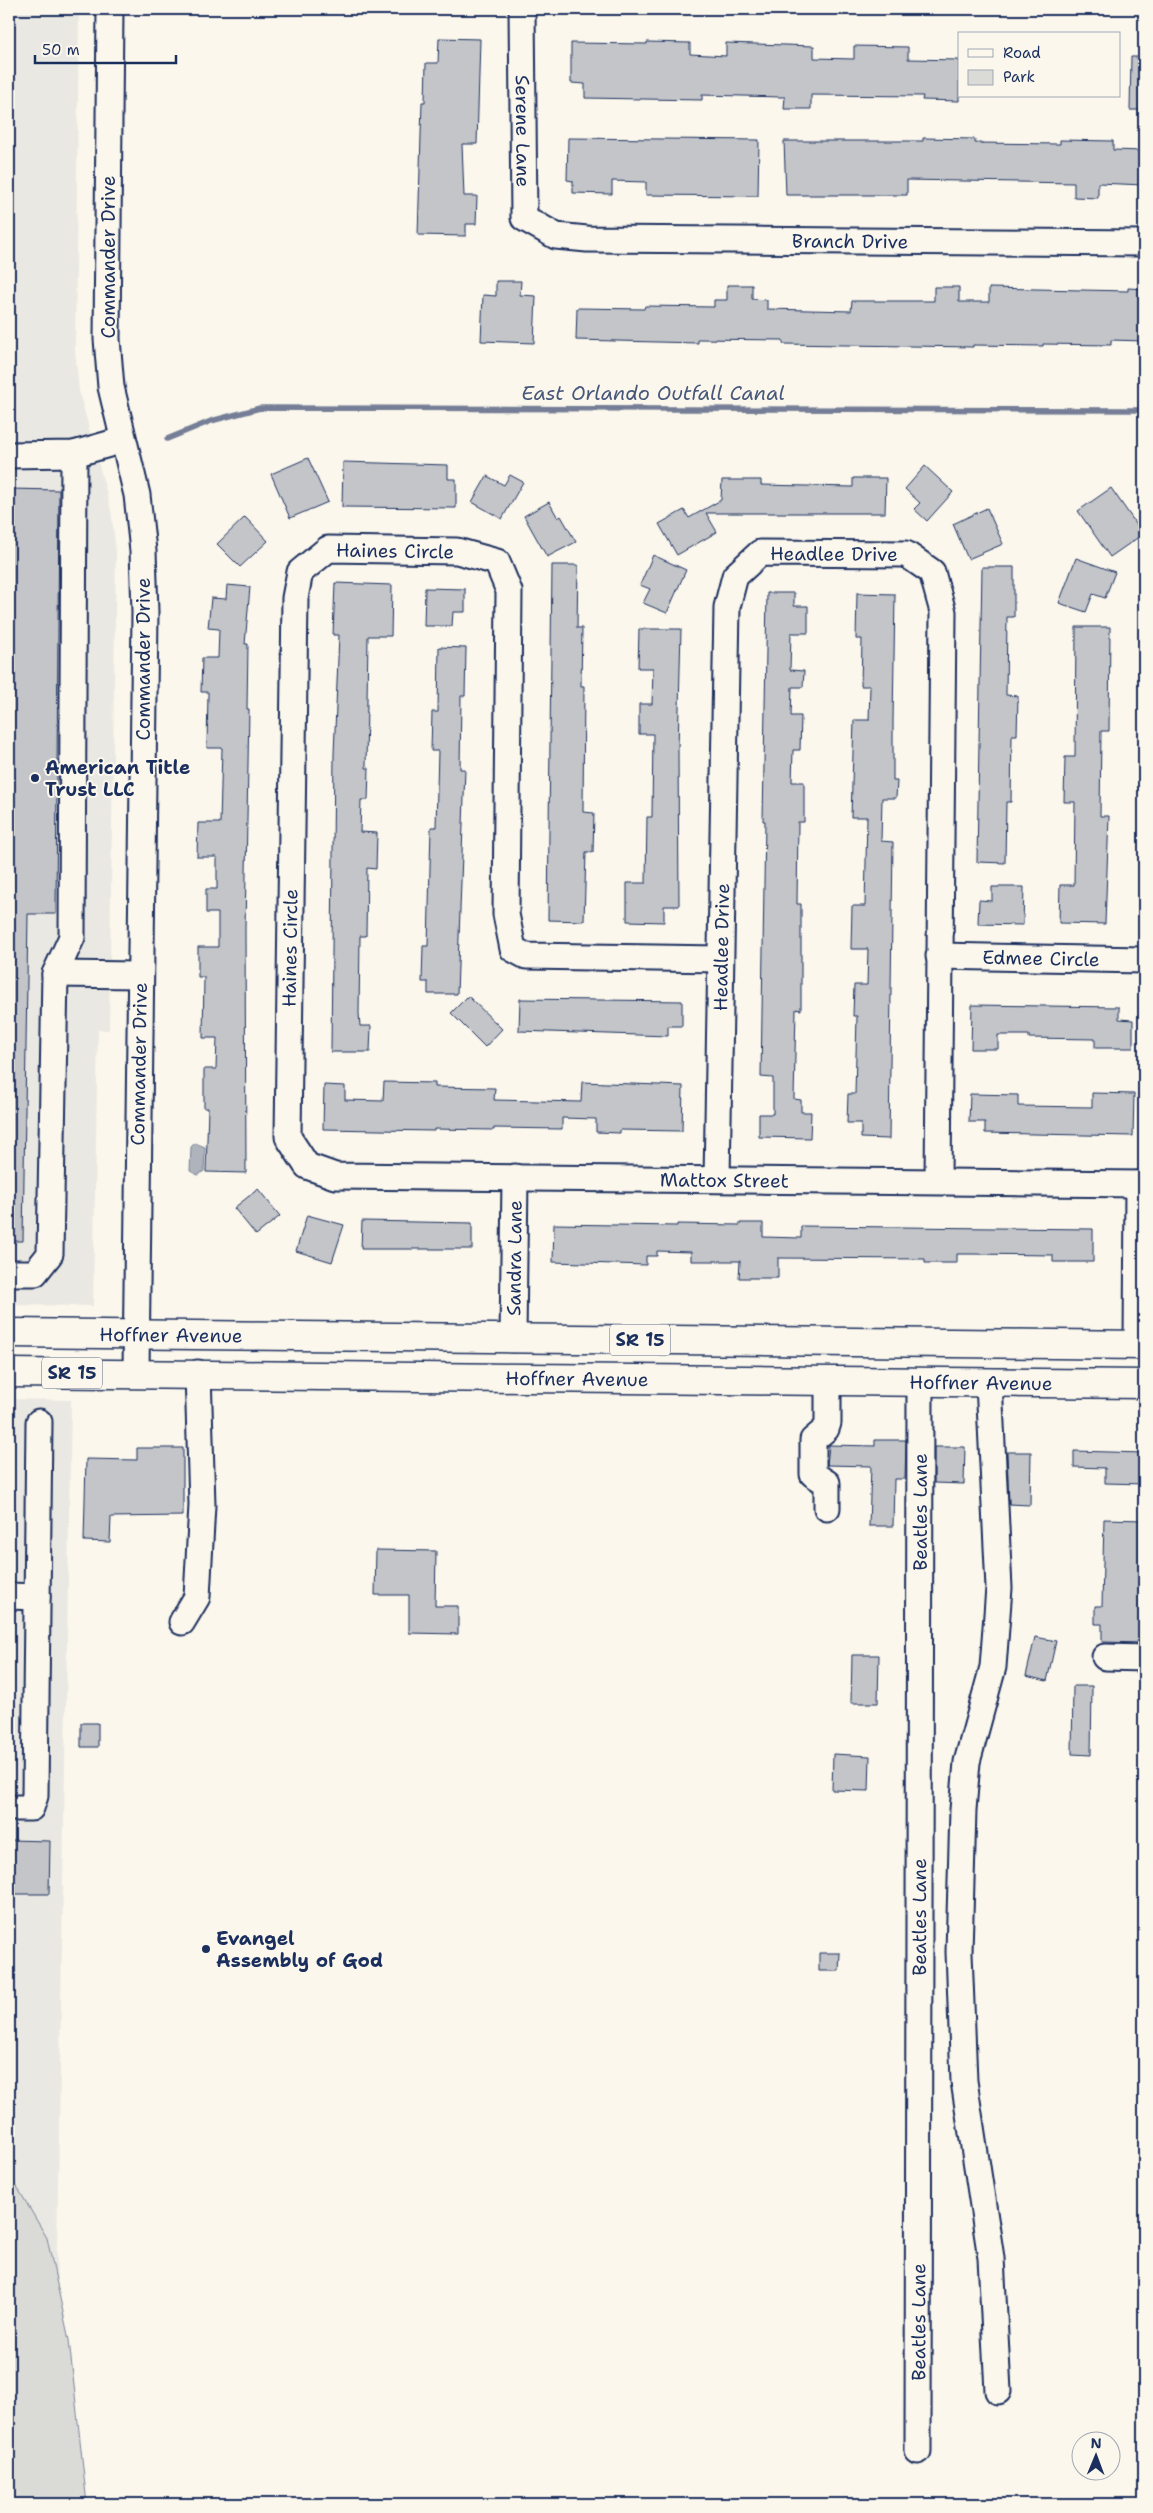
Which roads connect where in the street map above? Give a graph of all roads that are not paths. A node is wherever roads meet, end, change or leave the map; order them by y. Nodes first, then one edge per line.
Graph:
1 (110, 9) edge
2 (522, 9) edge
3 (556, 236) joint
4 (1144, 243) edge
5 (123, 440) junction
6 (74, 454) junction
7 (9, 455) edge
8 (938, 956) junction
9 (720, 959) junction
10 (1144, 960) edge
11 (55, 974) junction
12 (140, 975) junction
13 (307, 1166) joint
14 (515, 1177) junction
15 (717, 1179) junction
16 (938, 1181) junction
17 (1141, 1184) edge
18 (9, 1273) edge
19 (9, 1333) edge
20 (136, 1335) junction
21 (513, 1339) junction
22 (1140, 1345) edge
23 (9, 1373) edge
24 (136, 1373) junction
25 (198, 1373) junction
26 (828, 1381) junction
27 (920, 1382) junction
28 (989, 1383) junction
29 (1144, 1384) edge
30 (39, 1422) dead end
31 (827, 1508) dead end
32 (9, 1596) edge
33 (37, 1597) junction
34 (182, 1622) dead end
35 (1105, 1657) dead end
36 (1144, 1658) edge
37 (9, 1808) edge
38 (998, 2391) dead end
39 (918, 2451) dead end

1 - 5 street, Commander Drive
2 - 3 street, Serene Lane
3 - 4 street, Branch Drive
5 - 6 street
5 - 12 street, Commander Drive
6 - 7 street
6 - 11 street
8 - 9 street, Headlee Drive
8 - 10 street, Edmee Circle
8 - 16 street, Headlee Drive
9 - 13 street, Haines Circle
9 - 15 street, Headlee Drive
11 - 12 street
11 - 18 street
12 - 20 street, Commander Drive
13 - 14 street, Mattox Street
14 - 15 street, Mattox Street
14 - 21 street, Sandra Lane
15 - 16 street, Mattox Street
16 - 17 street, Mattox Street
17 - 22 street
19 - 20 main road, Hoffner Avenue / SR 15
20 - 21 main road, Hoffner Avenue / SR 15
20 - 24 street, Commander Drive
21 - 22 main road, Hoffner Avenue / SR 15
22 - 27 main road
23 - 24 main road, Hoffner Avenue / SR 15
24 - 25 main road, Hoffner Avenue / SR 15
25 - 26 main road, Hoffner Avenue / SR 15
25 - 34 street
26 - 27 main road, Hoffner Avenue / SR 15
26 - 31 street
27 - 28 main road, Hoffner Avenue / SR 15
27 - 39 street, Beatles Lane
28 - 29 main road, Hoffner Avenue / SR 15
28 - 38 street
30 - 33 street
32 - 33 street
33 - 37 street
35 - 36 street

